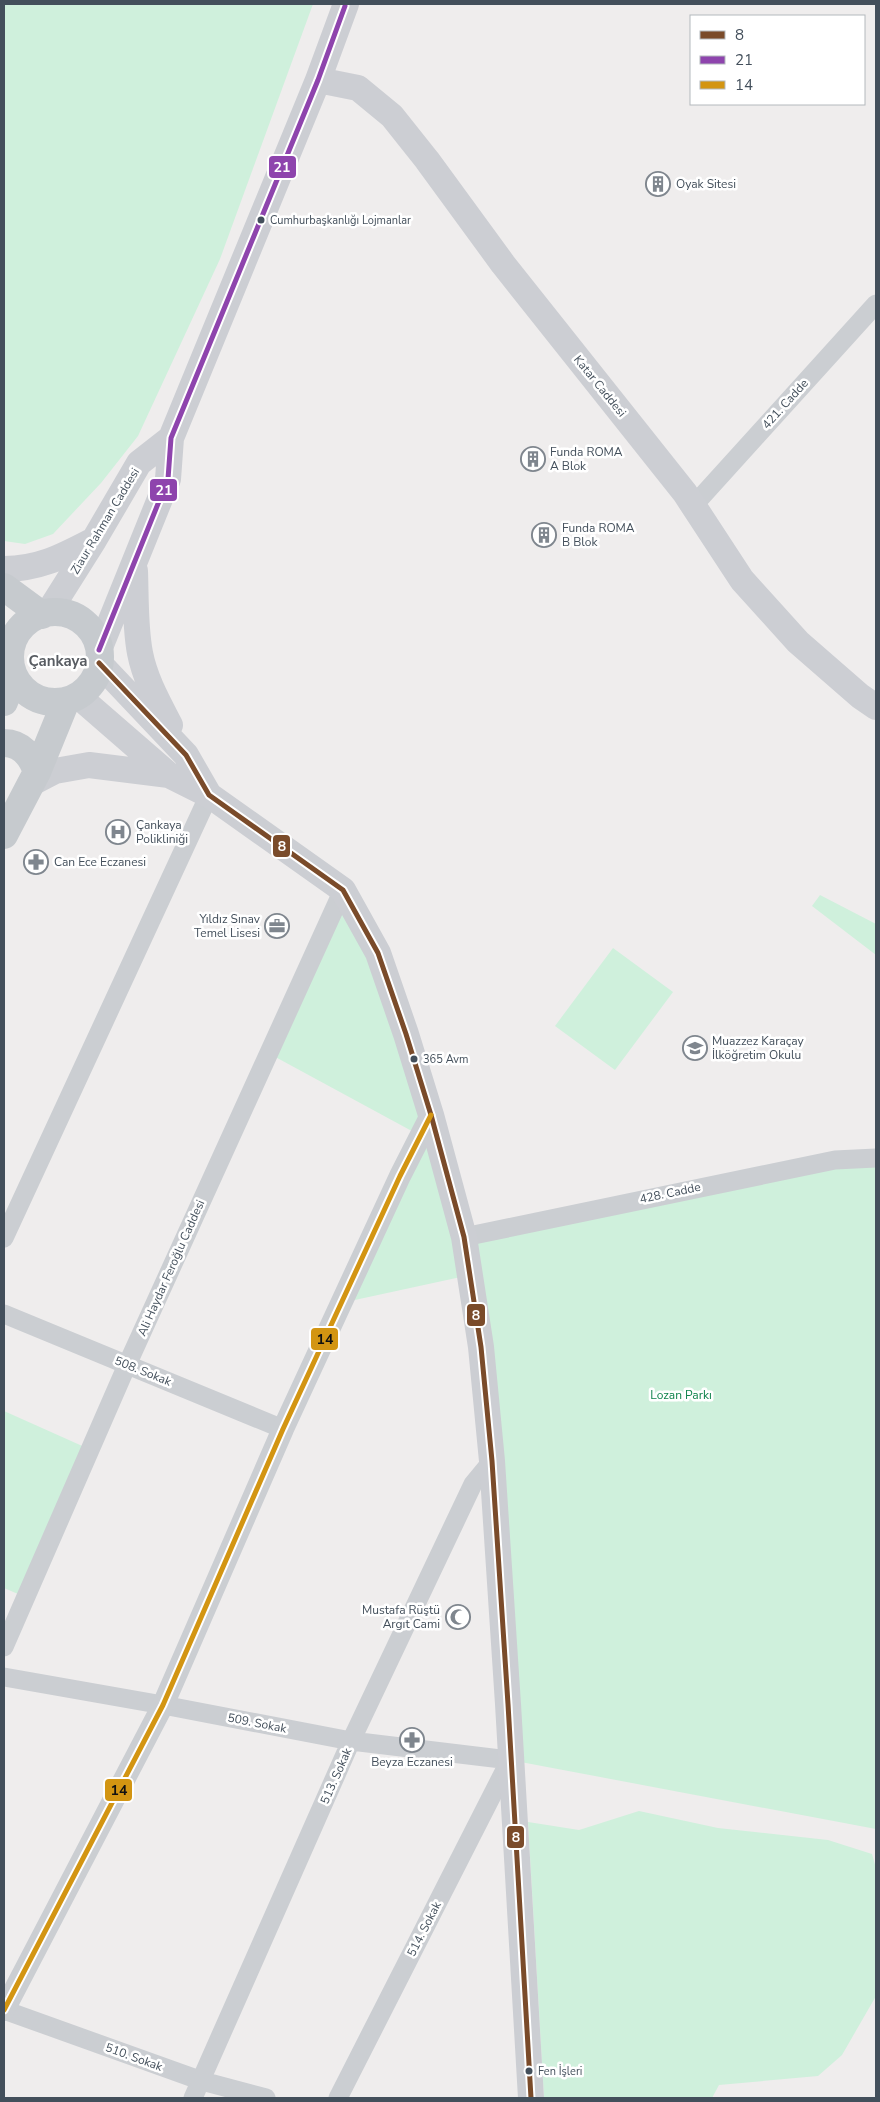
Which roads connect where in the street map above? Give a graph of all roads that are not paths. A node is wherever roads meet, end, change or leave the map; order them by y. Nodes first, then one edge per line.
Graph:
1 (346, 4) edge
2 (318, 80) junction
3 (876, 304) edge
4 (171, 438) junction
5 (694, 505) junction
6 (94, 540) junction
7 (135, 559) junction
8 (4, 569) edge
9 (4, 587) edge
10 (45, 614) junction
11 (99, 656) junction
12 (9, 665) edge
13 (72, 698) junction
14 (4, 702) edge
15 (876, 707) edge
16 (4, 743) edge
17 (186, 755) junction
18 (169, 775) junction
19 (33, 778) junction
20 (209, 795) junction
21 (4, 835) edge
22 (343, 890) junction
23 (431, 1115) junction
24 (876, 1158) edge
25 (464, 1237) junction
26 (4, 1238) edge
27 (4, 1314) edge
28 (127, 1365) junction
29 (283, 1429) junction
30 (492, 1461) junction
31 (4, 1647) edge
32 (4, 1677) edge
33 (162, 1705) junction
34 (352, 1741) junction
35 (510, 1760) junction
36 (4, 2010) edge
37 (202, 2081) junction
38 (193, 2098) edge
39 (266, 2098) edge
40 (338, 2098) edge
41 (530, 2098) edge

1 - 2 main road, Ziaur Rahman Caddesi
2 - 4 main road, Ziaur Rahman Caddesi
2 - 5 main road, Katar Caddesi
3 - 5 street, 421. Cadde
4 - 6 main road, Ziaur Rahman Caddesi
4 - 7 main road, Ziaur Rahman Caddesi
5 - 15 main road, Katar Caddesi
6 - 8 main road
6 - 10 main road, Ziaur Rahman Caddesi
7 - 11 main road, Ziaur Rahman Caddesi
7 - 17 main road
9 - 10 main road
10 - 11 main road
10 - 12 main road
11 - 13 main road
11 - 17 main road
12 - 13 main road
12 - 14 main road
13 - 18 main road
13 - 19 main road
16 - 19 main road
17 - 20 main road
18 - 19 main road
18 - 20 main road
19 - 21 main road
20 - 22 main road
20 - 26 street
22 - 23 main road
22 - 28 street, Ali Haydar Feroğlu Caddesi
23 - 25 main road
23 - 29 street
24 - 25 street, 428. Cadde
25 - 30 main road
27 - 28 street, 508. Sokak
28 - 29 street, 508. Sokak
28 - 31 street, Ali Haydar Feroğlu Caddesi
29 - 33 street
30 - 34 street, 513. Sokak
30 - 35 main road
32 - 33 street, 509. Sokak
33 - 34 street, 509. Sokak
33 - 36 street
34 - 35 street, 509. Sokak
34 - 37 street, 513. Sokak
35 - 40 street, 514. Sokak
35 - 41 main road
36 - 37 street, 510. Sokak
37 - 38 street, 513. Sokak
37 - 39 street, 510. Sokak

